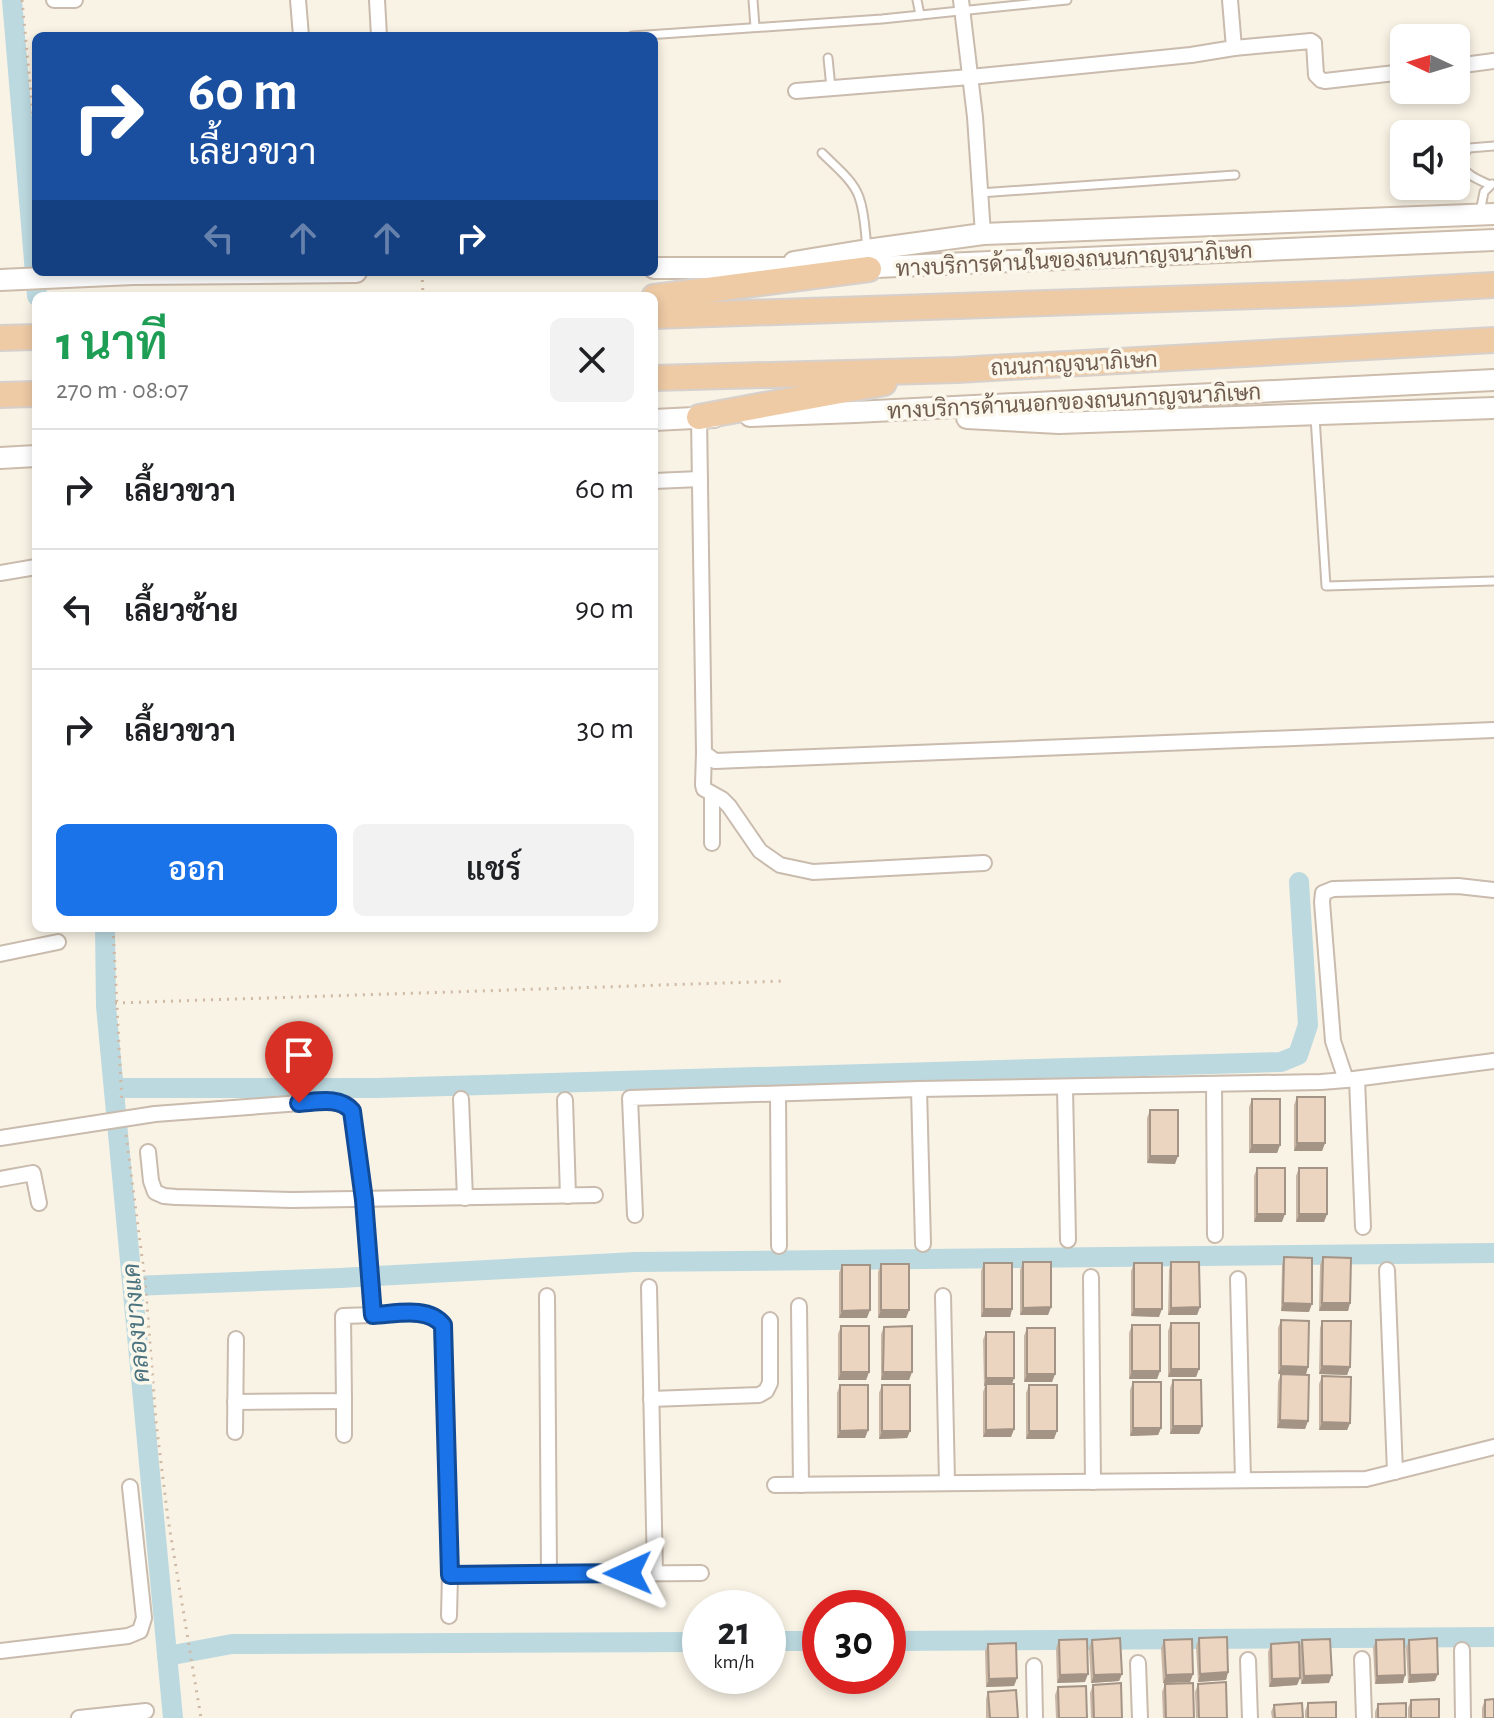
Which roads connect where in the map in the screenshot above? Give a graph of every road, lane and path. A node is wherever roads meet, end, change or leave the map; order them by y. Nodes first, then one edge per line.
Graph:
1 (22, 0) edge
2 (54, 0) edge
3 (75, 0) edge
4 (298, 0) edge
5 (377, 0) edge
6 (753, 0) edge
7 (917, 0) edge
8 (1067, 0) edge
9 (1230, 0) edge
10 (1026, 2) edge
11 (962, 5) edge
12 (920, 15) junction
13 (755, 27) junction
14 (301, 32) edge
15 (379, 32) edge
16 (658, 34) edge
17 (1234, 48) junction
18 (828, 58) dead end
19 (1494, 61) edge
20 (1470, 64) edge
21 (1390, 74) edge
22 (970, 77) junction
23 (831, 88) junction
24 (796, 91) dead end
25 (32, 105) edge
26 (1494, 146) edge
27 (822, 153) dead end
28 (1235, 175) dead end
29 (1492, 184) edge
30 (980, 193) junction
31 (1487, 214) edge
32 (983, 234) junction
33 (1494, 240) edge
34 (868, 259) junction
35 (658, 268) edge
36 (89, 276) edge
37 (0, 280) edge
38 (1494, 285) edge
39 (658, 296) edge
40 (658, 316) edge
41 (32, 337) edge
42 (0, 338) edge
43 (1494, 340) edge
44 (957, 370) junction
45 (658, 378) edge
46 (1494, 380) edge
47 (32, 394) edge
48 (0, 395) edge
49 (1494, 408) edge
50 (855, 412) junction
51 (1315, 415) junction
52 (699, 417) junction
53 (658, 420) edge
54 (32, 456) edge
55 (0, 458) edge
56 (700, 479) junction
57 (658, 481) edge
58 (32, 568) edge
59 (0, 573) edge
60 (1494, 581) edge
61 (1494, 730) edge
62 (704, 753) junction
63 (712, 794) junction
64 (712, 843) dead end
65 (984, 863) dead end
66 (1494, 890) edge
67 (113, 932) edge
68 (58, 942) dead end
69 (0, 954) edge
70 (784, 981) dead end
71 (115, 1003) junction
72 (1494, 1061) edge
73 (1352, 1079) junction
74 (1214, 1084) junction
75 (1065, 1087) junction
76 (919, 1089) junction
77 (778, 1094) junction
78 (461, 1099) dead end
79 (565, 1100) dead end
80 (122, 1110) dead end
81 (125, 1126) dead end
82 (0, 1138) edge
83 (148, 1152) dead end
84 (0, 1179) edge
85 (595, 1195) dead end
86 (568, 1196) junction
87 (465, 1198) junction
88 (364, 1200) junction
89 (39, 1203) dead end
90 (635, 1215) dead end
91 (1363, 1227) dead end
92 (1215, 1235) dead end
93 (1068, 1240) dead end
94 (923, 1244) dead end
95 (779, 1246) dead end
96 (1387, 1270) dead end
97 (1091, 1277) dead end
98 (1238, 1279) dead end
99 (649, 1287) dead end
100 (547, 1296) dead end
101 (943, 1296) dead end
102 (799, 1306) dead end
103 (373, 1307) junction
104 (770, 1320) dead end
105 (236, 1339) dead end
106 (651, 1399) junction
107 (344, 1401) junction
108 (235, 1402) junction
109 (235, 1432) dead end
110 (344, 1435) dead end
111 (1494, 1447) edge
112 (1395, 1472) junction
113 (1243, 1480) junction
114 (1093, 1482) junction
115 (947, 1483) junction
116 (775, 1485) dead end
117 (801, 1485) junction
118 (130, 1487) dead end
119 (655, 1573) junction
120 (701, 1573) dead end
121 (549, 1574) junction
122 (450, 1575) junction
123 (449, 1616) dead end
124 (1462, 1650) dead end
125 (0, 1651) edge
126 (1362, 1659) dead end
127 (1248, 1660) dead end
128 (1138, 1663) dead end
129 (1034, 1666) dead end
130 (146, 1711) dead end
131 (79, 1718) edge
132 (201, 1718) edge
133 (1035, 1718) edge
134 (1140, 1718) edge
135 (1250, 1718) edge
136 (1364, 1718) edge
137 (1463, 1718) edge

1 - 25 path
2 - 3 street
4 - 14 street
5 - 15 street
6 - 13 lane
7 - 12 lane
8 - 10 lane
9 - 17 street
10 - 11 lane
11 - 12 lane
11 - 22 street
12 - 13 lane
13 - 16 lane
17 - 21 street
17 - 22 street
18 - 23 lane
19 - 20 street
22 - 23 street
22 - 30 street
23 - 24 street
26 - 29 lane
27 - 34 lane
28 - 30 lane
29 - 31 lane
30 - 32 street
31 - 32 main road
32 - 34 main road
33 - 34 main road, ทางบริการด้านในของถนนกาญจนาภิเษก
34 - 35 main road, ทางบริการด้านในของถนนกาญจนาภิเษก
34 - 39 highway
36 - 37 main road
38 - 40 highway
41 - 42 highway
43 - 44 highway, ถนนกาญจนาภิเษก
44 - 45 highway, ถนนกาญจนาภิเษก
44 - 52 highway
46 - 50 main road, ทางบริการด้านนอกของถนนกาญจนาภิเษก
47 - 48 highway
49 - 51 main road
50 - 51 main road
50 - 52 main road, ทางบริการด้านนอกของถนนกาญจนาภิเษก
51 - 60 lane
52 - 53 main road, ทางบริการด้านนอกของถนนกาญจนาภิเษก
52 - 56 street
54 - 55 main road
56 - 57 street
56 - 62 street
58 - 59 street
61 - 62 street
62 - 63 street
63 - 64 street
63 - 65 street
66 - 73 street
67 - 71 path
68 - 69 street
70 - 71 path
71 - 80 path
72 - 73 street
73 - 74 street
73 - 91 street
74 - 75 street
74 - 92 street
75 - 76 street
75 - 93 street
76 - 77 street
76 - 94 street
77 - 90 street
77 - 95 street
78 - 87 street
79 - 86 street
81 - 132 path
82 - 88 street
83 - 88 street
84 - 89 street
85 - 86 street
86 - 87 street
87 - 88 street
88 - 103 street
96 - 112 street
97 - 114 street
98 - 113 street
99 - 106 street
100 - 121 street
101 - 115 street
102 - 117 street
103 - 107 street
103 - 122 street
104 - 106 street
105 - 108 street
106 - 119 street
107 - 108 street
107 - 110 street
108 - 109 street
111 - 112 street
112 - 113 street
113 - 114 street
114 - 115 street
115 - 117 street
116 - 117 street
118 - 125 street
119 - 120 street
119 - 121 street
121 - 122 street
122 - 123 street
124 - 137 street
126 - 136 street
127 - 135 street
128 - 134 street
129 - 133 street
130 - 131 street

